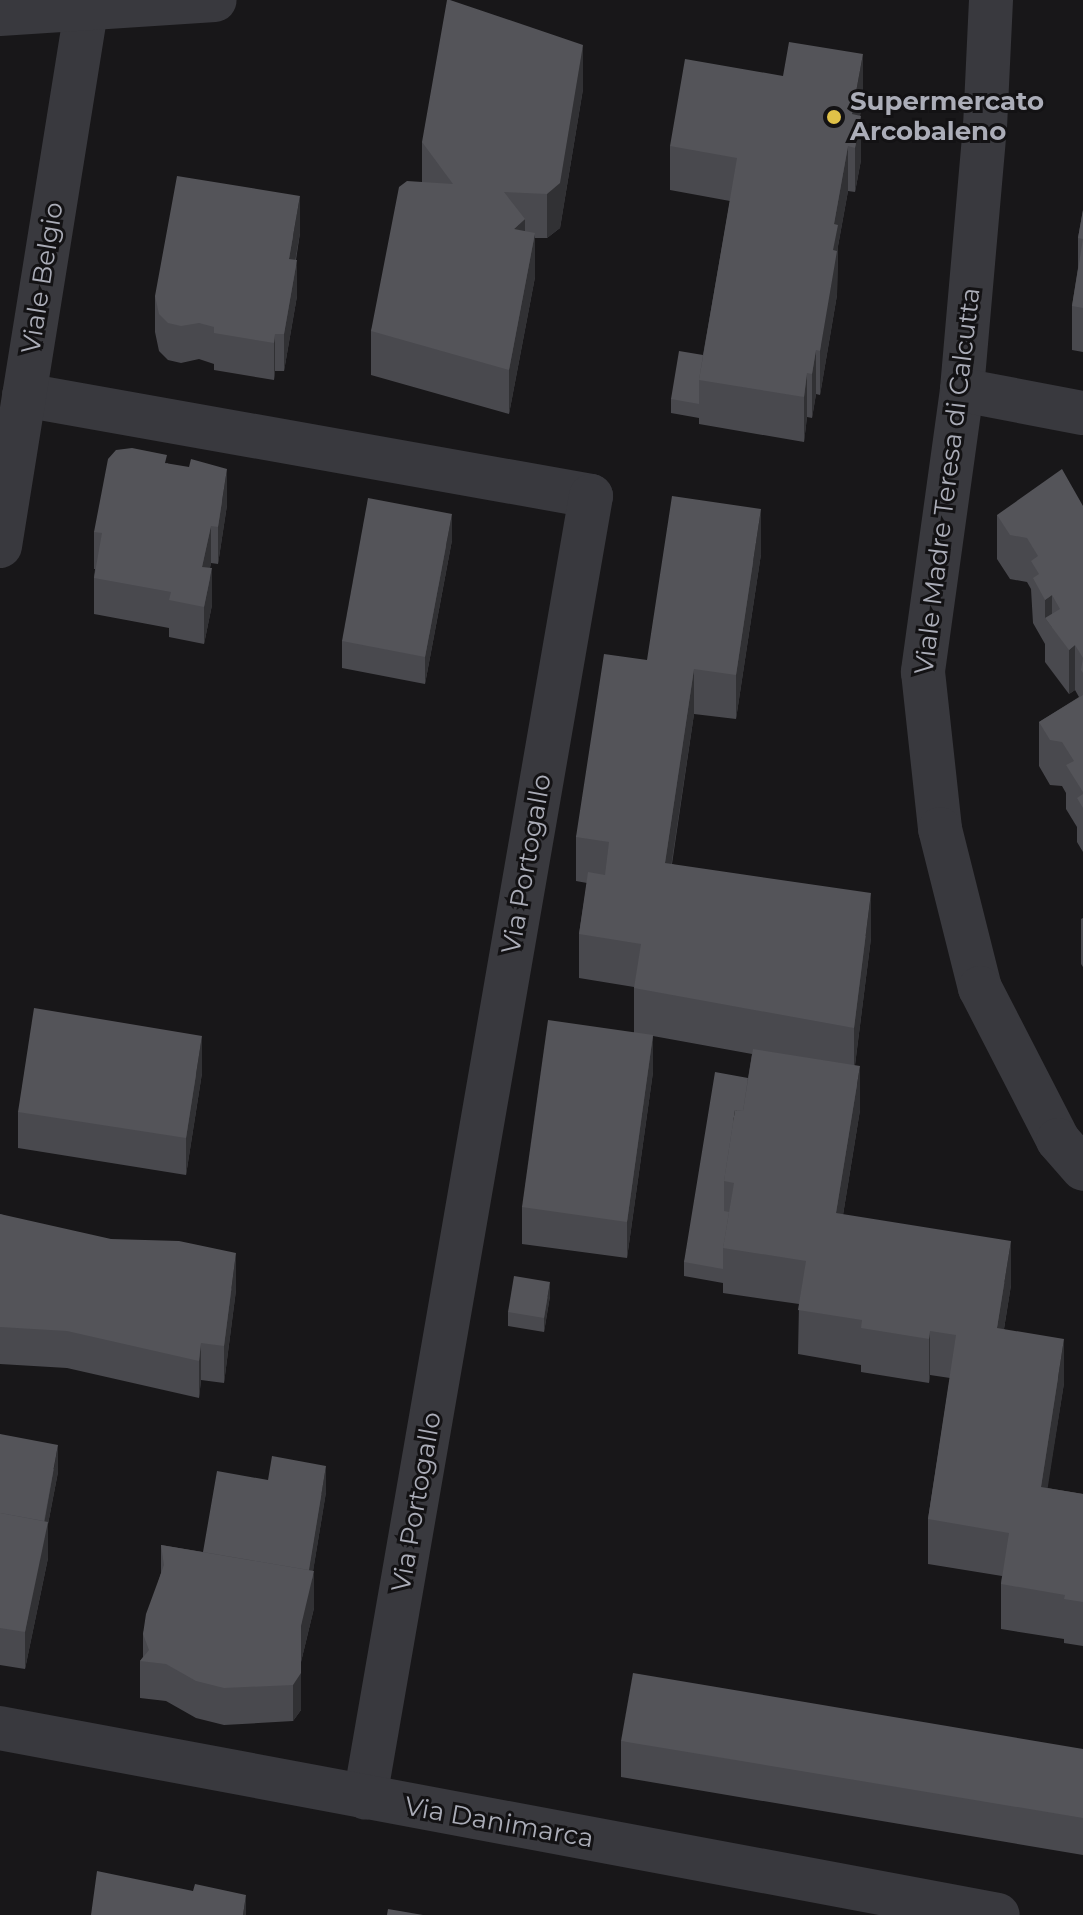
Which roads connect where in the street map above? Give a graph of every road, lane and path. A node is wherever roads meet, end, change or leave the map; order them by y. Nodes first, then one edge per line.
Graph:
1 (215, 0) edge
2 (991, 0) edge
3 (86, 11) junction
4 (0, 14) edge
5 (962, 390) junction
6 (24, 395) junction
7 (1083, 413) edge
8 (0, 546) edge
9 (1083, 1169) edge
10 (0, 1728) edge
11 (365, 1798) junction
12 (998, 1915) edge

1 - 3 street
2 - 5 street, Viale Madre Teresa di Calcutta
3 - 4 street
3 - 6 street, Viale Belgio
5 - 7 street
5 - 9 street, Viale Madre Teresa di Calcutta
6 - 8 street, Viale Belgio
6 - 11 street, Via Portogallo
10 - 11 street, Via Danimarca
11 - 12 street, Via Danimarca

